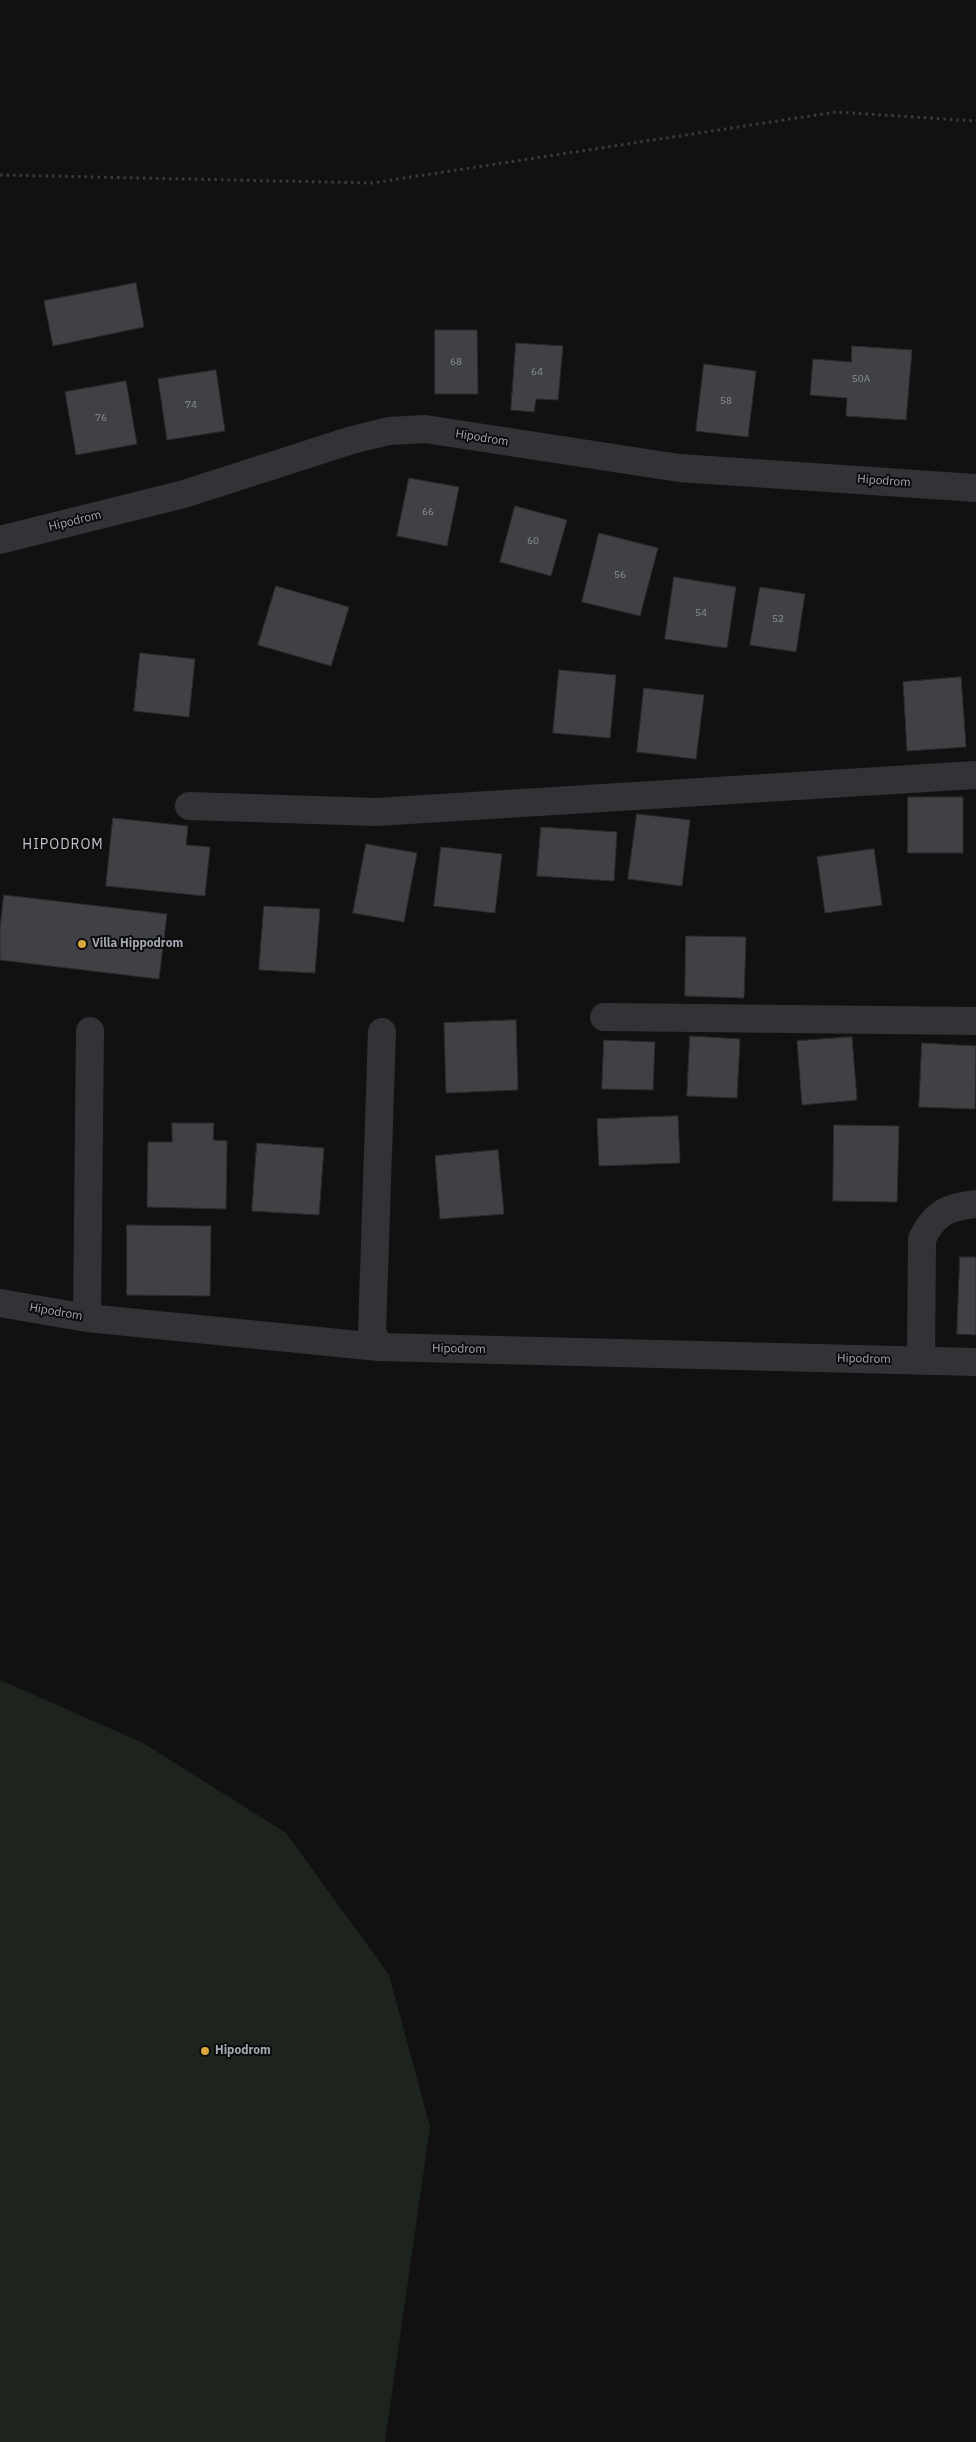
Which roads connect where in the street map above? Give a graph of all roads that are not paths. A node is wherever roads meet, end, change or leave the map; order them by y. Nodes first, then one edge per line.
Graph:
1 (976, 488) edge
2 (0, 540) edge
3 (976, 775) edge
4 (189, 806) dead end
5 (604, 1017) dead end
6 (976, 1021) edge
7 (90, 1031) dead end
8 (382, 1032) dead end
9 (976, 1204) edge
10 (0, 1303) edge
11 (87, 1318) junction
12 (379, 1347) junction
13 (921, 1361) junction
14 (976, 1362) edge

1 - 2 street, Hipodrom
3 - 4 street
5 - 6 street
7 - 11 street
8 - 12 street
9 - 13 street
10 - 11 street, Hipodrom
11 - 12 street, Hipodrom
12 - 13 street, Hipodrom
13 - 14 street, Hipodrom

